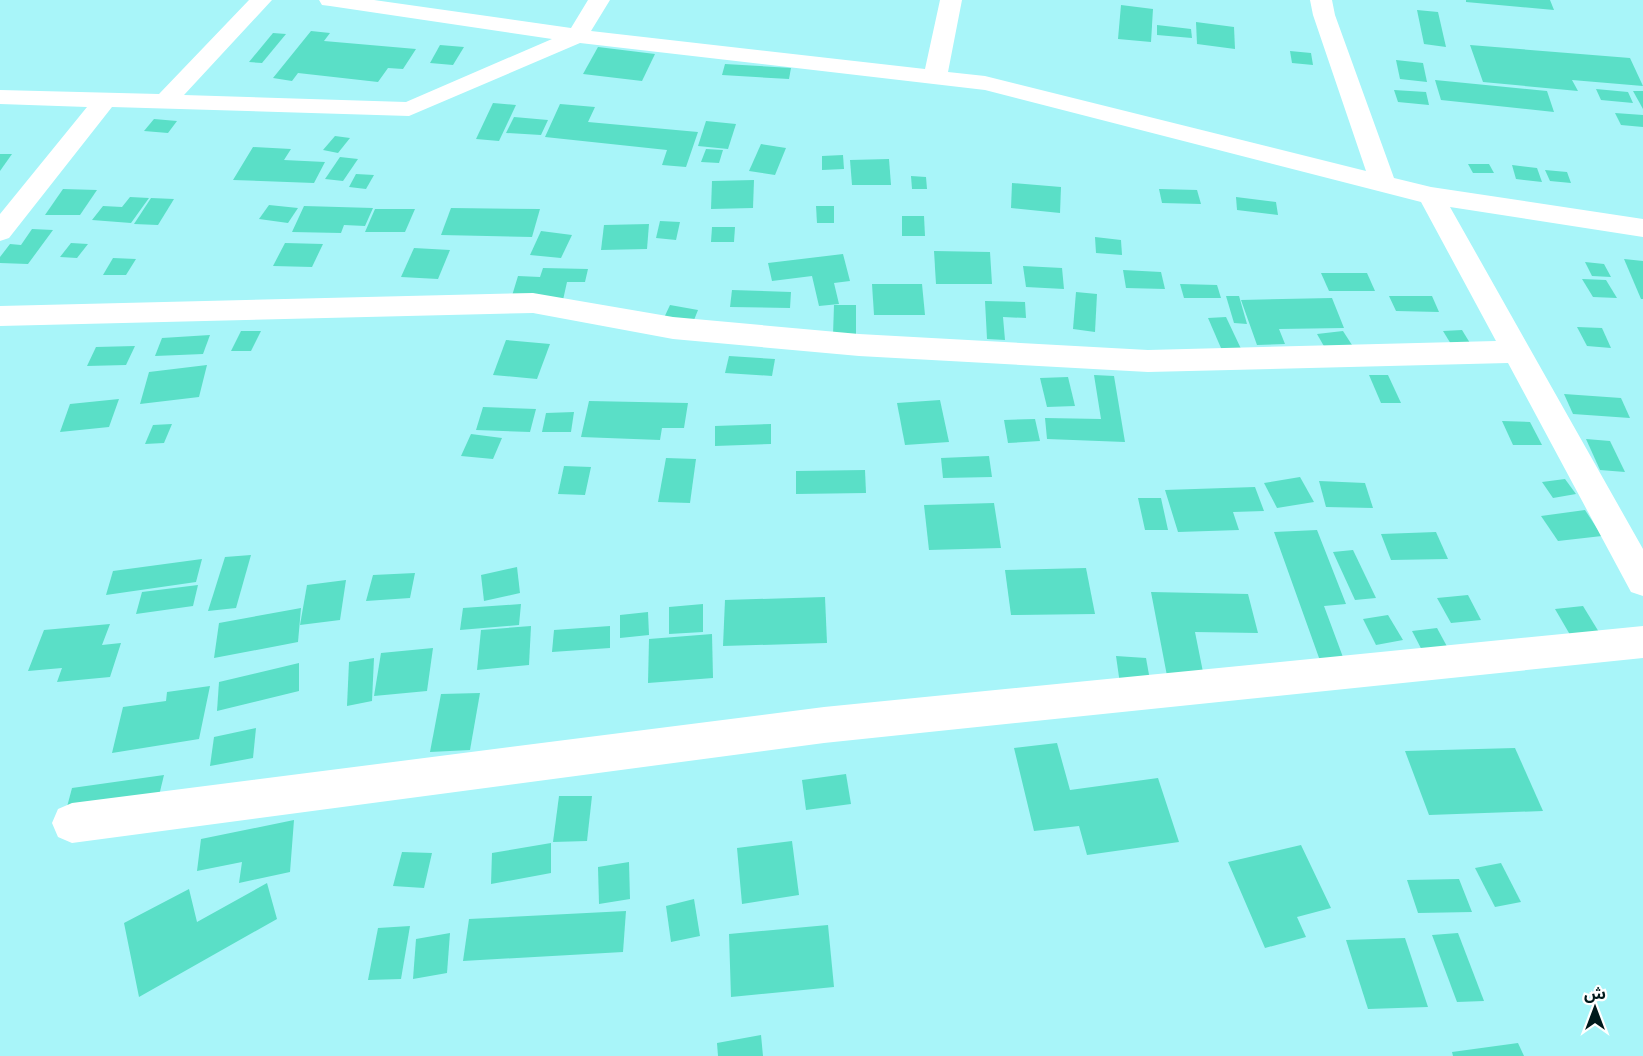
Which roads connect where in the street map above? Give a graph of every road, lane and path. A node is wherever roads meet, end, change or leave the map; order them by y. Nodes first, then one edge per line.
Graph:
1 (261, 0) edge
2 (330, 0) edge
3 (599, 0) edge
4 (951, 0) edge
5 (1321, 0) edge
6 (577, 36) junction
7 (935, 77) junction
8 (0, 98) edge
9 (106, 99) junction
10 (167, 100) junction
11 (1383, 183) junction
12 (1431, 196) junction
13 (1643, 228) edge
14 (0, 232) edge
15 (0, 316) edge
16 (1517, 352) junction
17 (1643, 581) edge
18 (1643, 642) edge
19 (72, 824) dead end

1 - 10 street
2 - 6 street
3 - 6 street
4 - 7 street
5 - 11 street
6 - 7 street
6 - 10 street
7 - 11 street
8 - 9 street
9 - 10 street
9 - 14 street
11 - 12 street
12 - 13 street
12 - 16 street
15 - 16 street
16 - 17 street
18 - 19 street

